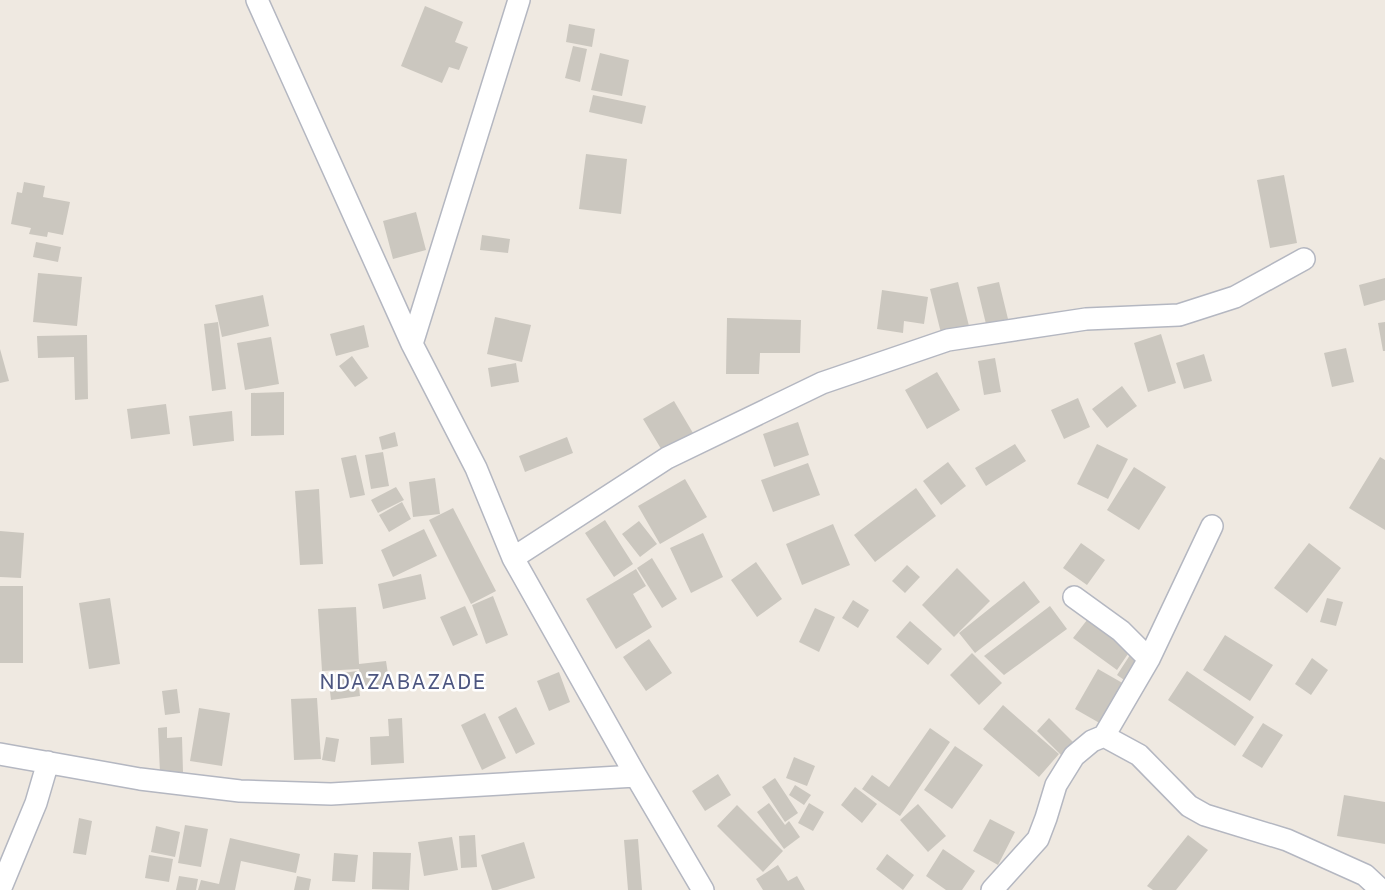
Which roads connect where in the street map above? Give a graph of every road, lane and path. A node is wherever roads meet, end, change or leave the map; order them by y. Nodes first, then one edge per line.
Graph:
1 (257, 0) edge
2 (519, 0) edge
3 (1304, 259) dead end
4 (412, 344) junction
5 (1212, 526) dead end
6 (513, 558) junction
7 (1074, 597) dead end
8 (1149, 659) junction
9 (1104, 736) junction
10 (0, 754) edge
11 (48, 762) junction
12 (636, 776) junction
13 (0, 890) edge
14 (703, 890) edge
15 (992, 890) edge
16 (1381, 890) edge

1 - 4 street
2 - 4 street
3 - 6 street
4 - 6 street
5 - 8 street
6 - 12 street
7 - 8 street
8 - 9 street
9 - 15 street
9 - 16 street
10 - 11 street
11 - 12 street
11 - 13 street
12 - 14 street

